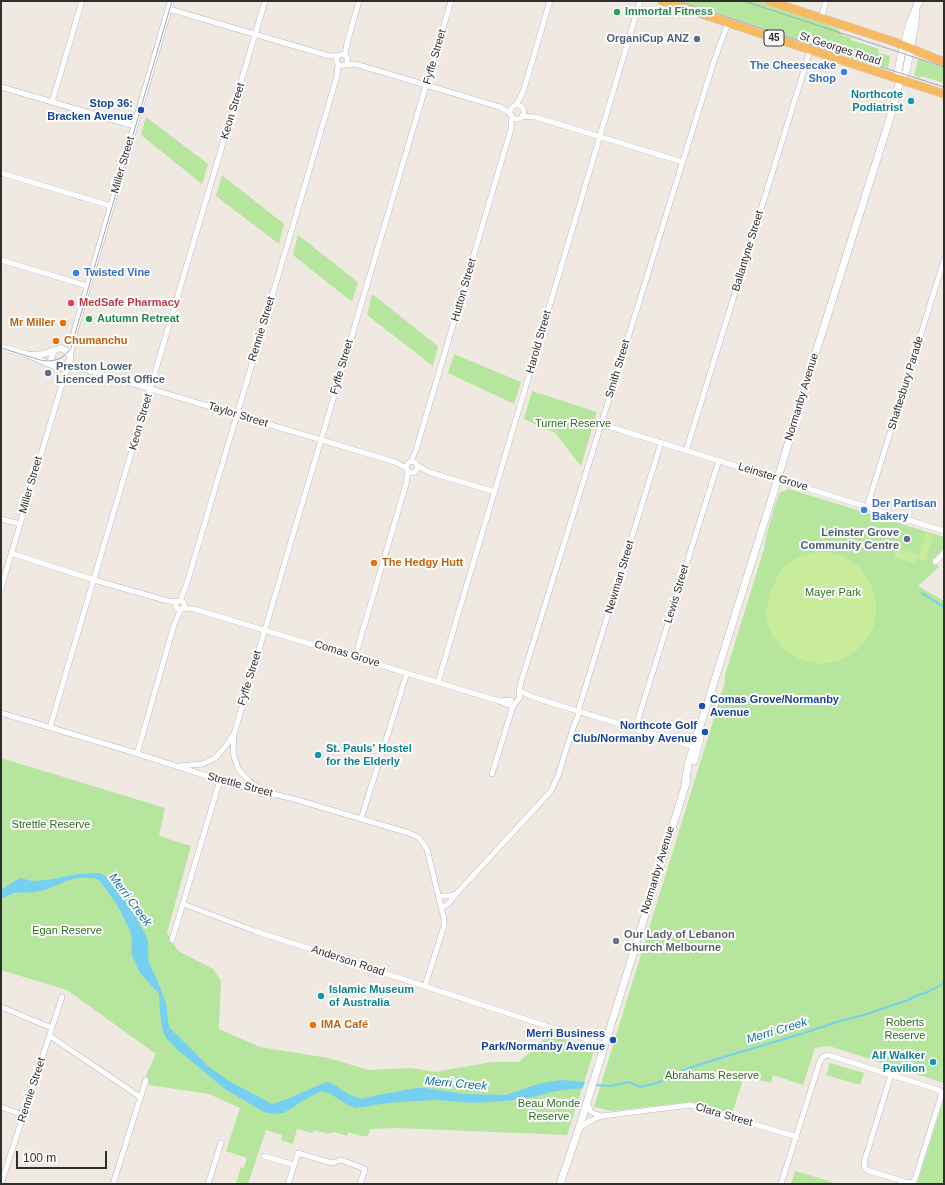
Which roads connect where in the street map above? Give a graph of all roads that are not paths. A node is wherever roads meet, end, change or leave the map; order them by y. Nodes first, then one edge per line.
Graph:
1 (82, 1) edge
2 (171, 1) edge
3 (265, 1) edge
4 (359, 1) edge
5 (451, 1) edge
6 (550, 1) edge
7 (640, 1) edge
8 (662, 1) edge
9 (769, 1) edge
10 (826, 1) edge
11 (919, 1) edge
12 (169, 9) junction
13 (821, 18) junction
14 (726, 22) junction
15 (255, 34) junction
16 (907, 47) junction
17 (810, 51) junction
18 (342, 60) junction
19 (944, 62) edge
20 (900, 80) junction
21 (426, 85) junction
22 (1, 87) edge
23 (523, 92) junction
24 (944, 94) edge
25 (52, 102) junction
26 (514, 106) junction
27 (500, 107) junction
28 (521, 113) junction
29 (511, 115) junction
30 (134, 126) junction
31 (511, 129) junction
32 (600, 136) junction
33 (683, 162) junction
34 (1, 173) edge
35 (111, 206) junction
36 (1, 260) edge
37 (944, 260) edge
38 (87, 286) junction
39 (75, 330) junction
40 (1, 347) edge
41 (57, 349) junction
42 (26, 355) junction
43 (70, 357) junction
44 (66, 365) junction
45 (56, 367) junction
46 (80, 368) junction
47 (62, 382) junction
48 (150, 389) junction
49 (237, 415) junction
50 (601, 424) junction
51 (321, 440) junction
52 (661, 443) junction
53 (686, 450) junction
54 (719, 460) junction
55 (412, 467) junction
56 (778, 479) junction
57 (495, 492) junction
58 (867, 507) junction
59 (1, 519) edge
60 (20, 524) junction
61 (944, 531) edge
62 (11, 553) junction
63 (944, 553) edge
64 (935, 562) dead end
65 (94, 580) junction
66 (1, 587) edge
67 (180, 605) junction
68 (264, 630) junction
69 (355, 657) junction
70 (407, 673) junction
71 (438, 682) junction
72 (519, 694) junction
73 (511, 700) junction
74 (499, 701) junction
75 (513, 706) junction
76 (579, 711) junction
77 (1, 713) edge
78 (50, 727) junction
79 (635, 729) junction
80 (234, 734) junction
81 (695, 747) junction
82 (137, 754) junction
83 (176, 766) junction
84 (492, 774) dead end
85 (220, 780) junction
86 (266, 792) junction
87 (361, 819) junction
88 (457, 893) junction
89 (439, 896) junction
90 (183, 904) junction
91 (442, 908) junction
92 (172, 940) dead end
93 (425, 986) junction
94 (62, 997) dead end
95 (1, 1007) edge
96 (52, 1028) junction
97 (50, 1036) junction
98 (605, 1045) junction
99 (891, 1074) junction
100 (146, 1080) dead end
101 (140, 1097) junction
102 (587, 1101) junction
103 (1, 1106) edge
104 (23, 1116) junction
105 (602, 1116) junction
106 (580, 1128) junction
107 (797, 1137) junction
108 (221, 1143) dead end
109 (264, 1156) dead end
110 (294, 1165) junction
111 (911, 1183) edge
112 (1, 1184) edge
113 (113, 1184) edge
114 (208, 1184) edge
115 (288, 1184) edge
116 (360, 1184) edge
117 (560, 1184) edge
118 (781, 1184) edge

1 - 25 street
2 - 12 street, Miller Street
3 - 15 street, Keon Street
4 - 18 street, Rennie Street
5 - 21 street, Fyffe Street
6 - 23 street
7 - 32 street, Harold Street
8 - 14 highway, St Georges Road / 45
9 - 13 highway
10 - 13 street
11 - 16 main road, Normanby Avenue
12 - 15 street
12 - 30 street, Miller Street
13 - 16 highway
14 - 17 highway, St Georges Road / 45
14 - 33 street, Smith Street
15 - 18 street
15 - 48 street, Keon Street
16 - 19 highway
16 - 20 main road, Normanby Avenue
17 - 20 highway, St Georges Road / 45
17 - 53 street, Ballantyne Street
18 - 21 street
18 - 49 street, Rennie Street
20 - 24 highway, St Georges Road / 45
20 - 56 main road, Normanby Avenue
21 - 27 street
21 - 51 street, Fyffe Street
22 - 25 street
23 - 26 street
23 - 28 street
25 - 30 street
26 - 27 street
26 - 28 street
26 - 29 street, Hutton Street
27 - 29 street
28 - 29 street
28 - 31 street, Hutton Street
28 - 32 street
29 - 31 street, Hutton Street
30 - 35 street, Miller Street
31 - 55 street, Hutton Street
32 - 33 street
32 - 57 street, Harold Street
33 - 50 street, Smith Street
34 - 35 street
35 - 38 street, Miller Street
36 - 38 street
37 - 58 street, Shaftesbury Parade
38 - 39 street, Miller Street
39 - 41 street, Miller Street
39 - 43 street, Miller Street
40 - 42 street
41 - 42 street
41 - 43 street
41 - 45 street
42 - 45 street
43 - 44 street
43 - 46 street, Taylor Street
44 - 45 street
44 - 46 street, Taylor Street
44 - 47 street, Miller Street
45 - 47 street
46 - 48 street, Taylor Street
47 - 60 street, Miller Street
48 - 49 street, Taylor Street
48 - 65 street, Keon Street
49 - 51 street, Taylor Street
49 - 67 street, Rennie Street
50 - 52 street, Leinster Grove
50 - 72 street, Smith Street
51 - 55 street, Taylor Street
51 - 68 street, Fyffe Street
52 - 53 street, Leinster Grove
52 - 76 street, Newman Street
53 - 54 street, Leinster Grove
54 - 56 street, Leinster Grove
54 - 79 street, Lewis Street
55 - 57 street, Taylor Street
55 - 69 street, Hutton Street
56 - 58 street, Leinster Grove
56 - 81 main road, Normanby Avenue
57 - 71 street, Harold Street
58 - 61 street, Leinster Grove
59 - 60 street
60 - 62 street, Miller Street
62 - 65 street, Comas Grove
62 - 66 street, Miller Street
63 - 64 street
65 - 67 street, Comas Grove
65 - 78 street, Keon Street
67 - 68 street, Comas Grove
67 - 82 street, Rennie Street
68 - 69 street, Comas Grove
68 - 80 street, Fyffe Street
69 - 70 street, Comas Grove
70 - 71 street, Comas Grove
70 - 87 street
71 - 74 street, Comas Grove
72 - 73 street
72 - 75 street, Smith Street
72 - 76 street
73 - 74 street, Comas Grove
73 - 75 street
74 - 75 street, Comas Grove
75 - 84 street, Smith Street
76 - 79 street
76 - 88 street, Newman Street
77 - 78 street, Strettle Street
78 - 82 street, Strettle Street
79 - 81 street
80 - 83 street, Fyffe Street
80 - 86 street, Fyffe Street
81 - 98 main road, Normanby Avenue
82 - 83 street, Strettle Street
83 - 85 street, Strettle Street
85 - 86 street, Strettle Street
85 - 90 street
86 - 87 street, Strettle Street
87 - 89 street, Strettle Street
88 - 89 street
88 - 91 street, Newman Street
89 - 91 street
90 - 92 street
90 - 93 street, Anderson Road
91 - 93 street
93 - 98 street, Anderson Road
94 - 96 street, Rennie Street
95 - 96 street
96 - 97 street, Rennie Street
97 - 101 street
97 - 104 street, Rennie Street
98 - 102 main road, Normanby Avenue
99 - 107 street
99 - 111 street
99 - 111 street
100 - 101 street
101 - 113 street
102 - 105 street
102 - 106 main road, Normanby Avenue
103 - 104 street
104 - 112 street, Rennie Street
105 - 106 street, Clara Street
105 - 107 street, Clara Street
106 - 117 main road, Normanby Avenue
107 - 118 street
108 - 114 street
109 - 110 street
110 - 115 street
110 - 116 street

